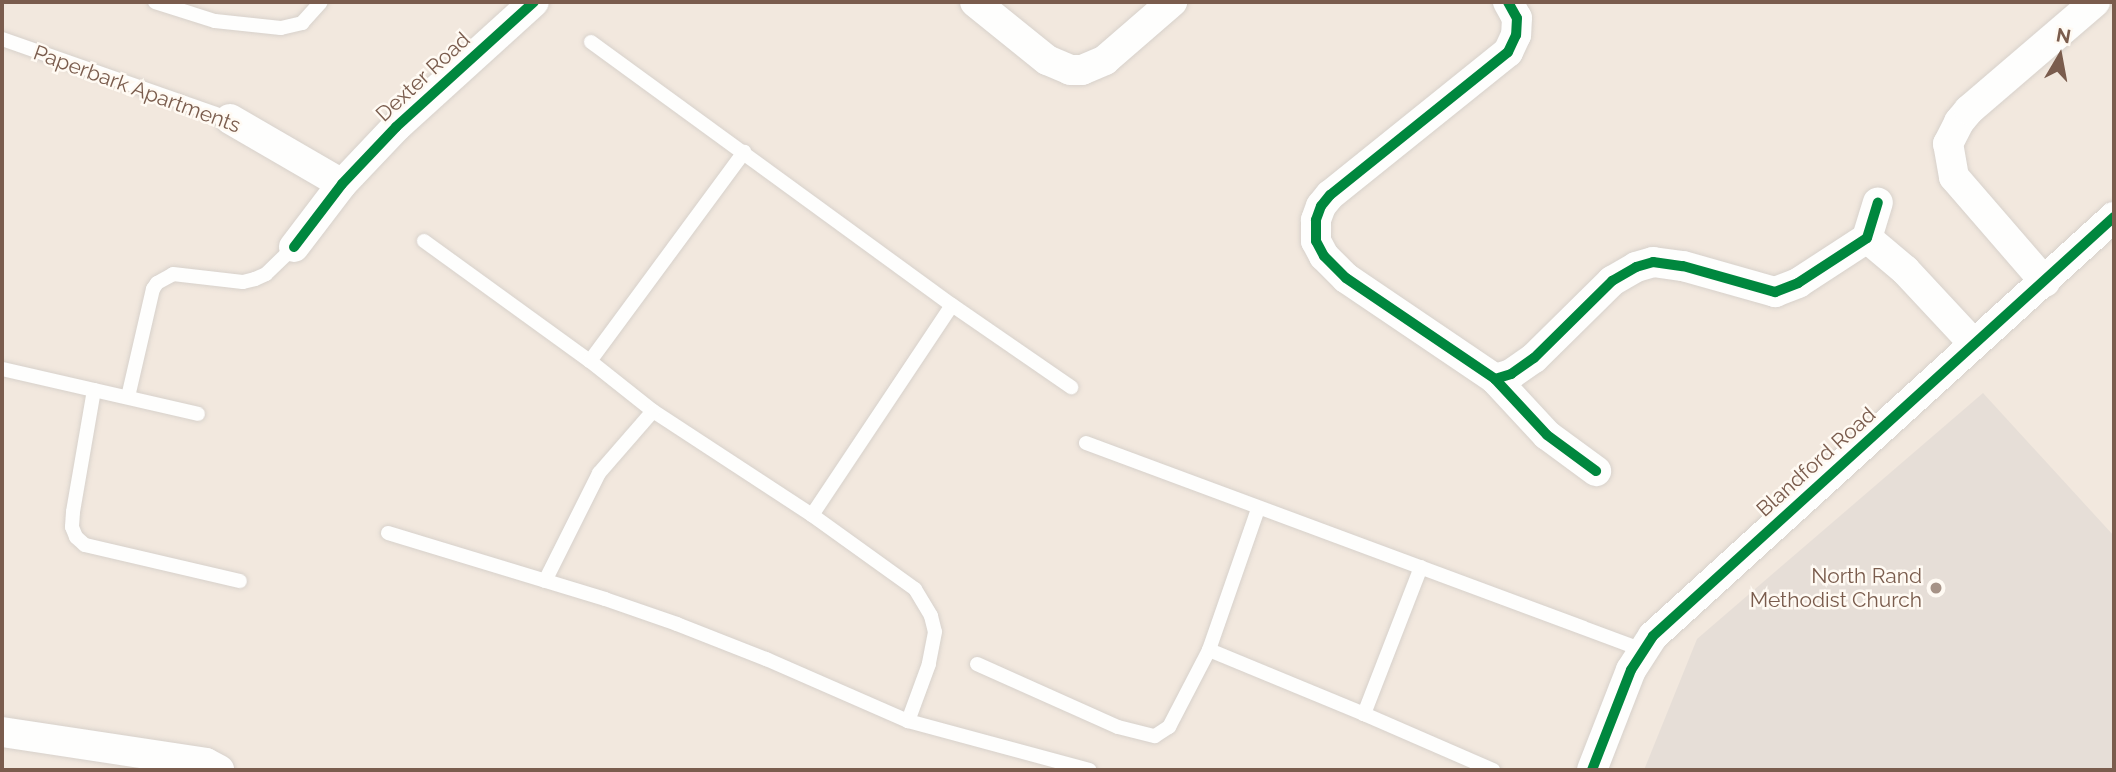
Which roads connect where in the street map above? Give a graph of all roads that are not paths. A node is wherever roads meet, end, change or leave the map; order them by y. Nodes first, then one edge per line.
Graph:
1 (155, 2) edge
2 (321, 2) edge
3 (975, 2) edge
4 (1172, 2) edge
5 (1508, 2) edge
6 (2095, 2) edge
7 (172, 4) edge
8 (526, 4) edge
9 (2, 39) edge
10 (591, 42) dead end
11 (230, 119) joint
12 (744, 152) junction
13 (342, 184) junction
14 (1878, 203) dead end
15 (2114, 217) edge
16 (1867, 238) junction
17 (424, 241) dead end
18 (294, 247) joint
19 (2045, 282) junction
20 (952, 305) junction
21 (1974, 344) junction
22 (590, 360) junction
23 (2, 369) edge
24 (1495, 379) junction
25 (1071, 387) dead end
26 (94, 390) junction
27 (128, 397) junction
28 (653, 411) junction
29 (198, 414) dead end
30 (1086, 443) dead end
31 (1596, 471) dead end
32 (1258, 509) junction
33 (812, 515) junction
34 (388, 533) dead end
35 (1421, 567) junction
36 (240, 580) dead end
37 (545, 581) junction
38 (1209, 650) junction
39 (1643, 650) junction
40 (977, 663) dead end
41 (1364, 715) junction
42 (908, 721) junction
43 (2, 732) edge
44 (219, 770) edge
45 (1089, 770) edge
46 (1493, 770) edge
47 (1592, 770) edge

1 - 7 lane
2 - 7 lane
3 - 4 street
5 - 24 street
6 - 19 street
8 - 13 street, Dexter Road
9 - 11 lane, Paperbark Apartments
10 - 12 lane
11 - 13 street, Paperbark Apartments
12 - 20 lane
12 - 22 lane
13 - 18 street, Dexter Road
14 - 16 street
15 - 19 street, Blandford Road
16 - 21 street
16 - 24 street
17 - 22 lane
18 - 27 lane
19 - 21 street, Blandford Road
20 - 25 lane
20 - 33 lane
21 - 39 street, Blandford Road
22 - 28 lane
23 - 26 lane
24 - 31 street
26 - 27 lane
26 - 36 lane
27 - 29 lane
28 - 33 lane
28 - 37 lane
30 - 32 lane
32 - 35 lane
32 - 38 lane
33 - 42 lane
34 - 37 lane
35 - 39 lane
35 - 41 lane
37 - 42 lane
38 - 40 lane
38 - 41 lane
39 - 47 street, Blandford Road
41 - 46 lane
42 - 45 lane
43 - 44 street

